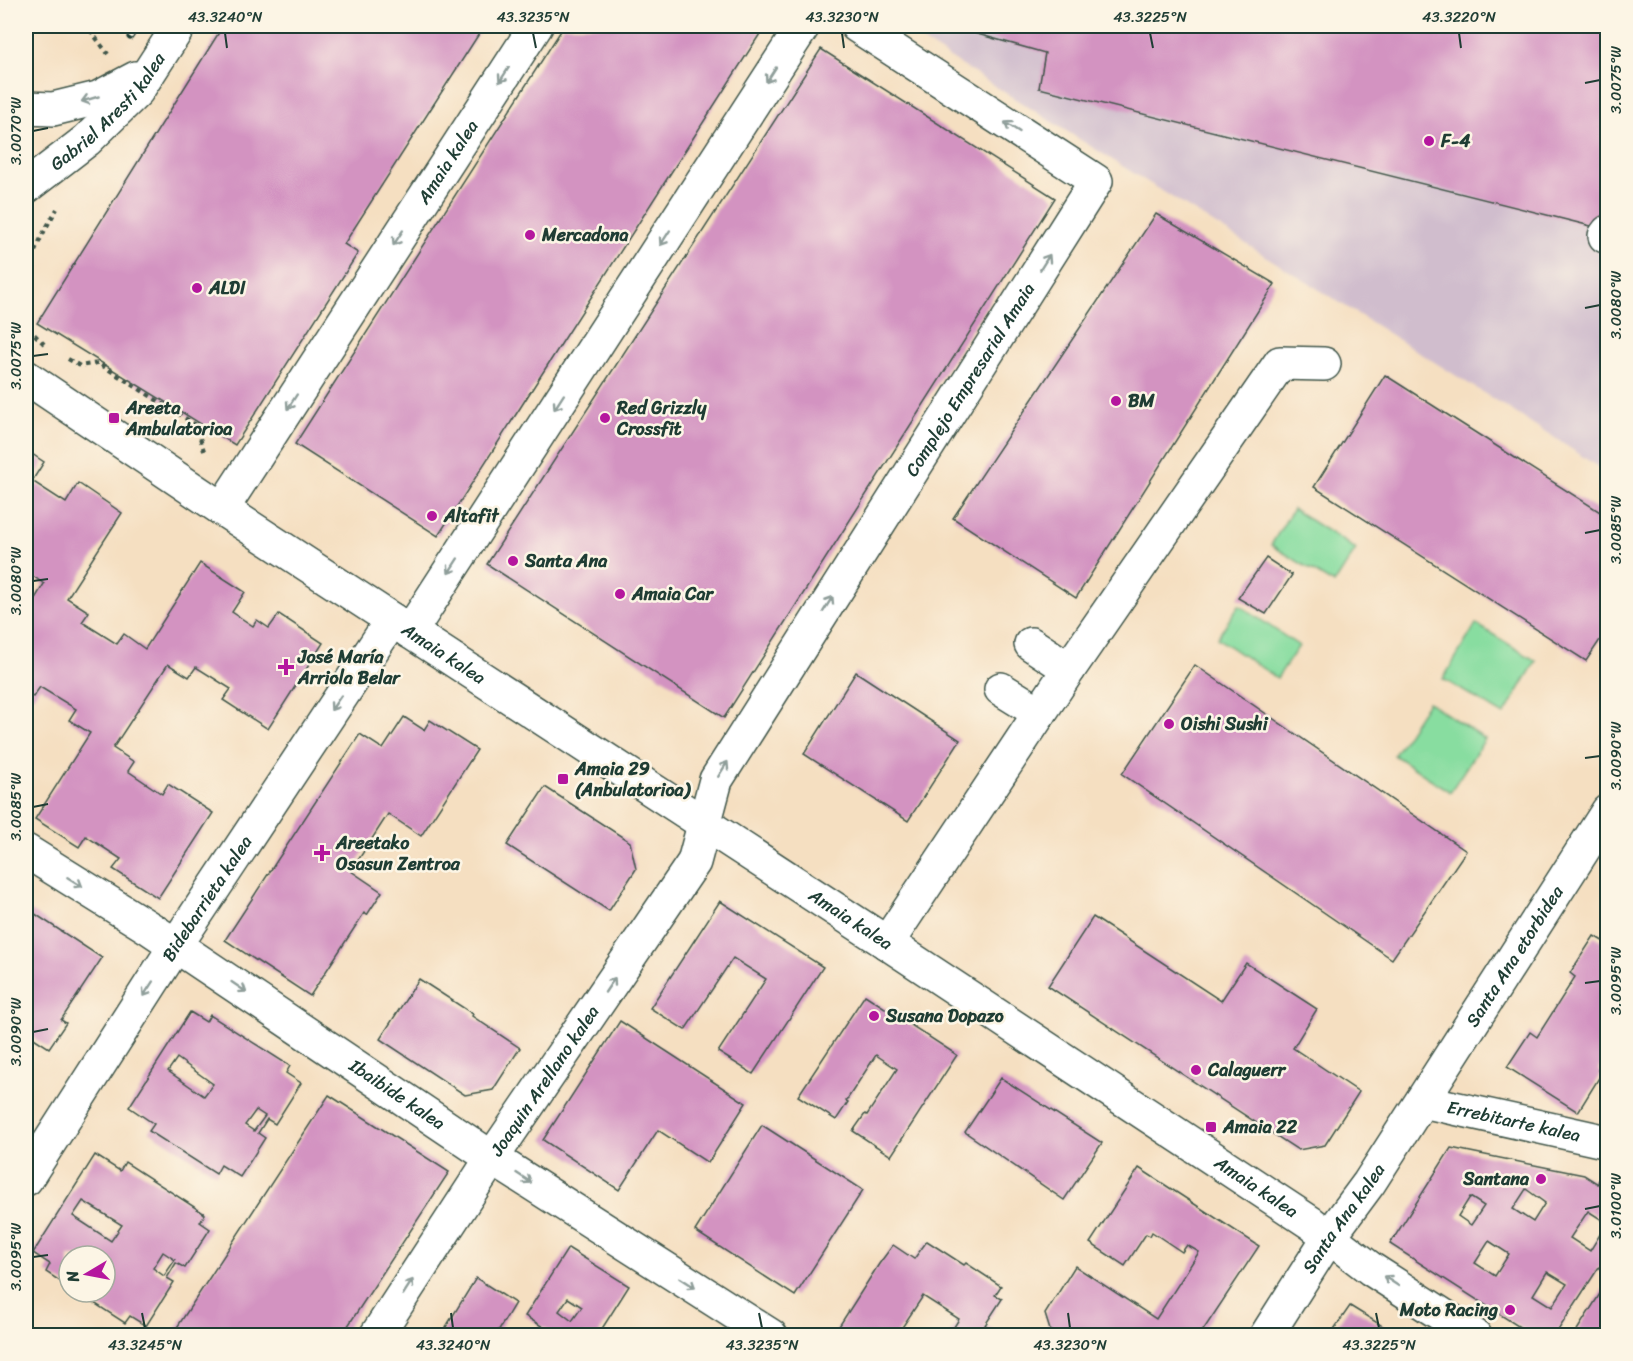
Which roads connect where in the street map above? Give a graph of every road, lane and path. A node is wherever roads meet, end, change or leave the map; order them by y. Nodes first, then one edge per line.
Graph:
1 (179, 26) edge
2 (536, 26) edge
3 (803, 26) edge
4 (857, 26) edge
5 (158, 59) junction
6 (26, 108) edge
7 (26, 156) edge
8 (26, 170) edge
9 (26, 187) edge
10 (401, 274) dead end
11 (357, 279) junction
12 (26, 320) edge
13 (47, 347) dead end
14 (63, 357) dead end
15 (1324, 364) dead end
16 (26, 377) edge
17 (230, 497) junction
18 (401, 626) junction
19 (1031, 644) dead end
20 (1069, 669) junction
21 (1001, 689) dead end
22 (1040, 713) junction
23 (1608, 811) edge
24 (705, 824) junction
25 (26, 851) edge
26 (887, 943) junction
27 (176, 945) junction
28 (1422, 1101) junction
29 (1608, 1142) edge
30 (492, 1158) junction
31 (26, 1179) edge
32 (1329, 1237) junction
33 (376, 1335) edge
34 (771, 1335) edge
35 (1266, 1335) edge
36 (1475, 1335) edge

1 - 5 street, Gabriel Aresti kalea
2 -> 11 street, Amaia kalea
3 -> 18 street
24 -> 4 street, Complejo Empresarial Amaia
5 -> 6 street
5 - 9 street, Gabriel Aresti kalea
7 - 8 street
10 - 11 street
11 -> 17 street, Amaia kalea
12 - 13 path
14 - 17 path
15 - 20 street
16 - 17 street, Amaia kalea
17 - 18 street, Amaia kalea
18 - 24 street, Amaia kalea
18 -> 27 street, Bidebarrieta kalea
19 - 20 street
20 - 22 street
21 - 22 street
22 - 26 street
23 - 28 street, Santa Ana etorbidea
24 - 26 street, Amaia kalea
30 -> 24 street, Joaquin Arellano kalea
25 -> 27 street, Ibaibide kalea
26 - 32 street, Amaia kalea
27 -> 30 street, Ibaibide kalea
27 -> 31 street, Bidebarrieta kalea
28 - 29 street, Errebitarte kalea
28 - 32 street, Santa Ana kalea
33 -> 30 street, Joaquin Arellano kalea
30 -> 34 street, Ibaibide kalea
32 - 35 street, Santa Ana kalea
36 -> 32 street, Amaia kalea

